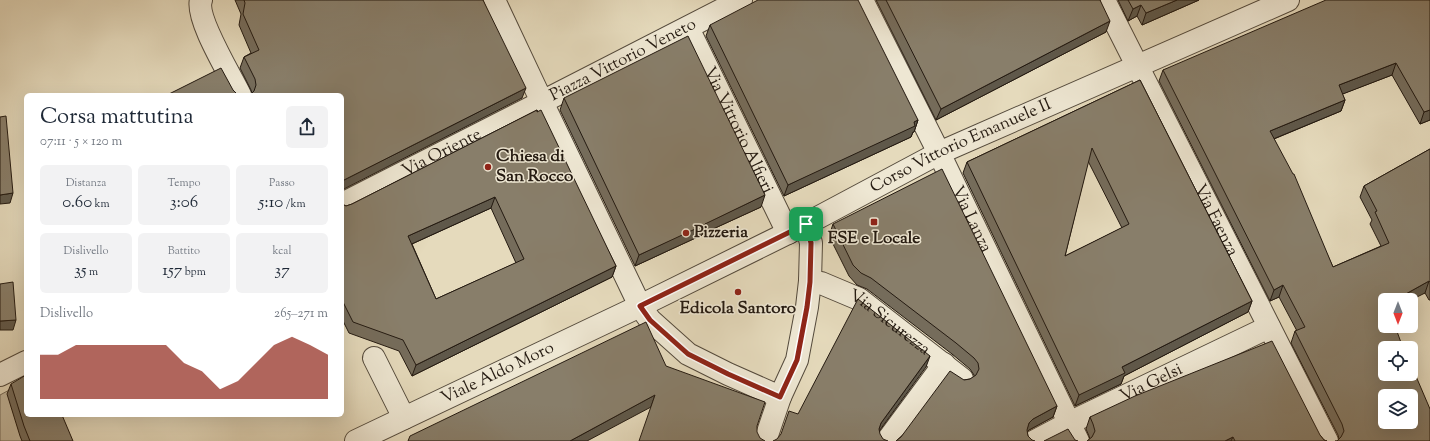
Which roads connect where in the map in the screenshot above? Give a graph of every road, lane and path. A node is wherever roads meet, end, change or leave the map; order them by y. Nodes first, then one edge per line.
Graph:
1 (201, 0) edge
2 (494, 0) edge
3 (741, 0) edge
4 (862, 0) edge
5 (1104, 0) edge
6 (1288, 0) edge
7 (688, 28) junction
8 (1136, 66) junction
9 (239, 93) edge
10 (542, 102) junction
11 (940, 153) junction
12 (344, 203) edge
13 (797, 228) junction
14 (810, 282) junction
15 (640, 306) junction
16 (1269, 327) junction
17 (374, 358) dead end
18 (24, 363) edge
19 (944, 364) junction
20 (0, 375) edge
21 (962, 379) edge
22 (780, 397) junction
23 (404, 418) junction
24 (1073, 432) edge
25 (356, 441) edge
26 (765, 441) edge
27 (887, 441) edge
28 (1035, 441) edge
29 (1327, 441) edge

1 - 9 street
2 - 10 street, Piazza Vittorio Veneto
3 - 7 street, Piazza Vittorio Veneto
4 - 11 street, Via Lanza
5 - 8 street, Via Faenza
6 - 8 street, Corso Vittorio Emanuele II
7 - 10 street, Piazza Vittorio Veneto
7 - 13 street, Via Vittorio Alfieri
8 - 11 street, Corso Vittorio Emanuele II
8 - 16 street, Via Faenza
10 - 12 street, Via Oriente
10 - 15 street
11 - 13 street, Corso Vittorio Emanuele II
11 - 24 street, Via Lanza
13 - 14 street, Via Vittorio Alfieri
13 - 15 street, Corso Vittorio Emanuele II
14 - 19 street, Via Sicurezza
14 - 22 street, Via Vittorio Alfieri
15 - 22 street
15 - 23 street, Viale Aldo Moro
16 - 24 street, Via Gelsi
16 - 29 street, Via Faenza
17 - 23 street
18 - 20 street
19 - 21 street, Via Sicurezza
19 - 27 street
22 - 26 street, Via Vittorio Alfieri
23 - 25 street, Viale Aldo Moro
24 - 28 street, Via Gelsi

